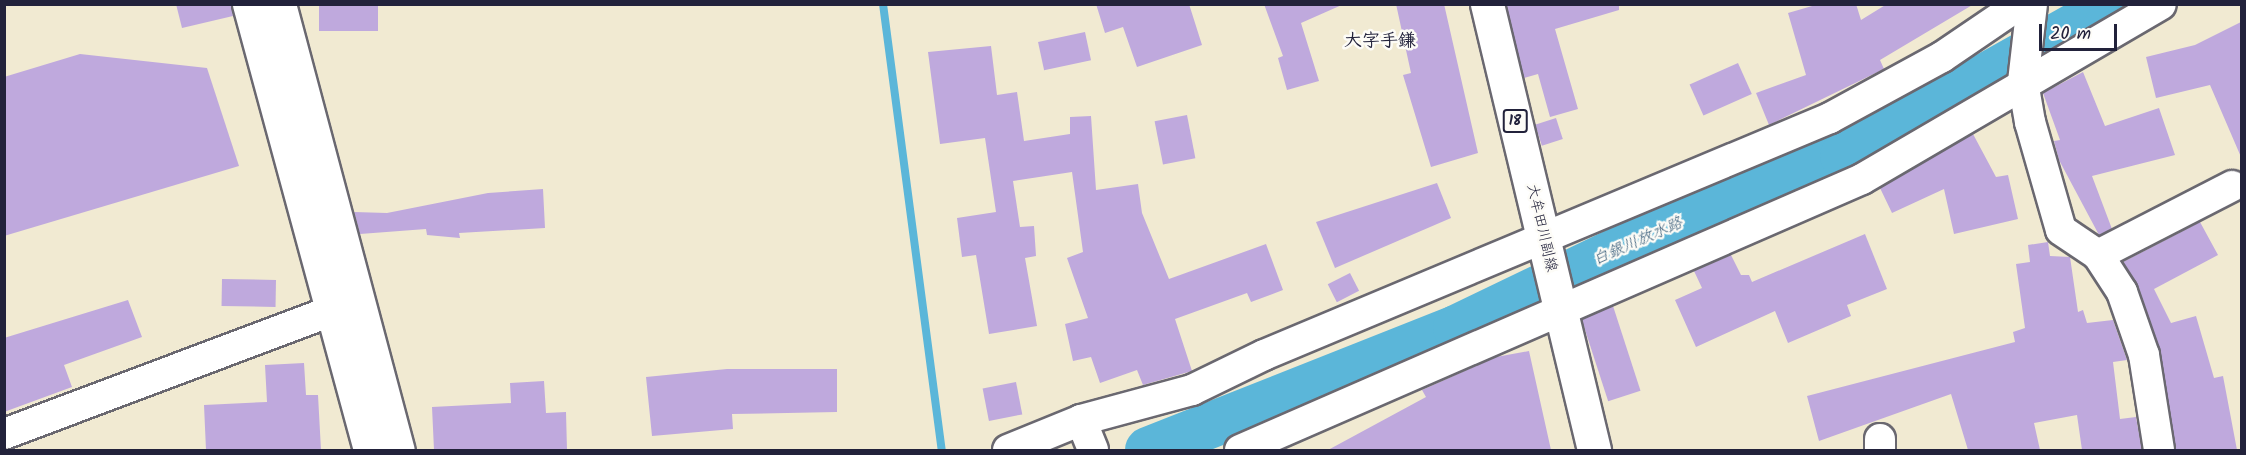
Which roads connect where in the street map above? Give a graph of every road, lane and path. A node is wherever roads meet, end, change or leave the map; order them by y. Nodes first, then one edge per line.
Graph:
1 (249, 4) edge
2 (279, 4) edge
3 (1487, 4) edge
4 (2020, 4) edge
5 (2032, 4) edge
6 (2161, 4) edge
7 (2024, 82) junction
8 (2232, 186) dead end
9 (1545, 243) junction
10 (2098, 255) junction
11 (344, 307) junction
12 (1560, 309) junction
13 (4, 434) edge
14 (1087, 435) edge
15 (370, 450) edge
16 (398, 450) edge
17 (1008, 450) edge
18 (1240, 450) edge
19 (1594, 450) edge
20 (2159, 450) edge

1 - 11 street
2 - 11 street
3 - 9 street, 大牟田川副線 / 18
4 - 9 street
5 - 7 street
6 - 7 street
7 - 10 street
7 - 12 street
8 - 10 street
9 - 12 street, 大牟田川副線 / 18
9 - 14 street
10 - 20 street
11 - 13 street
11 - 15 street
11 - 16 street
12 - 18 street
12 - 19 street, 大牟田川副線 / 18
14 - 17 street

